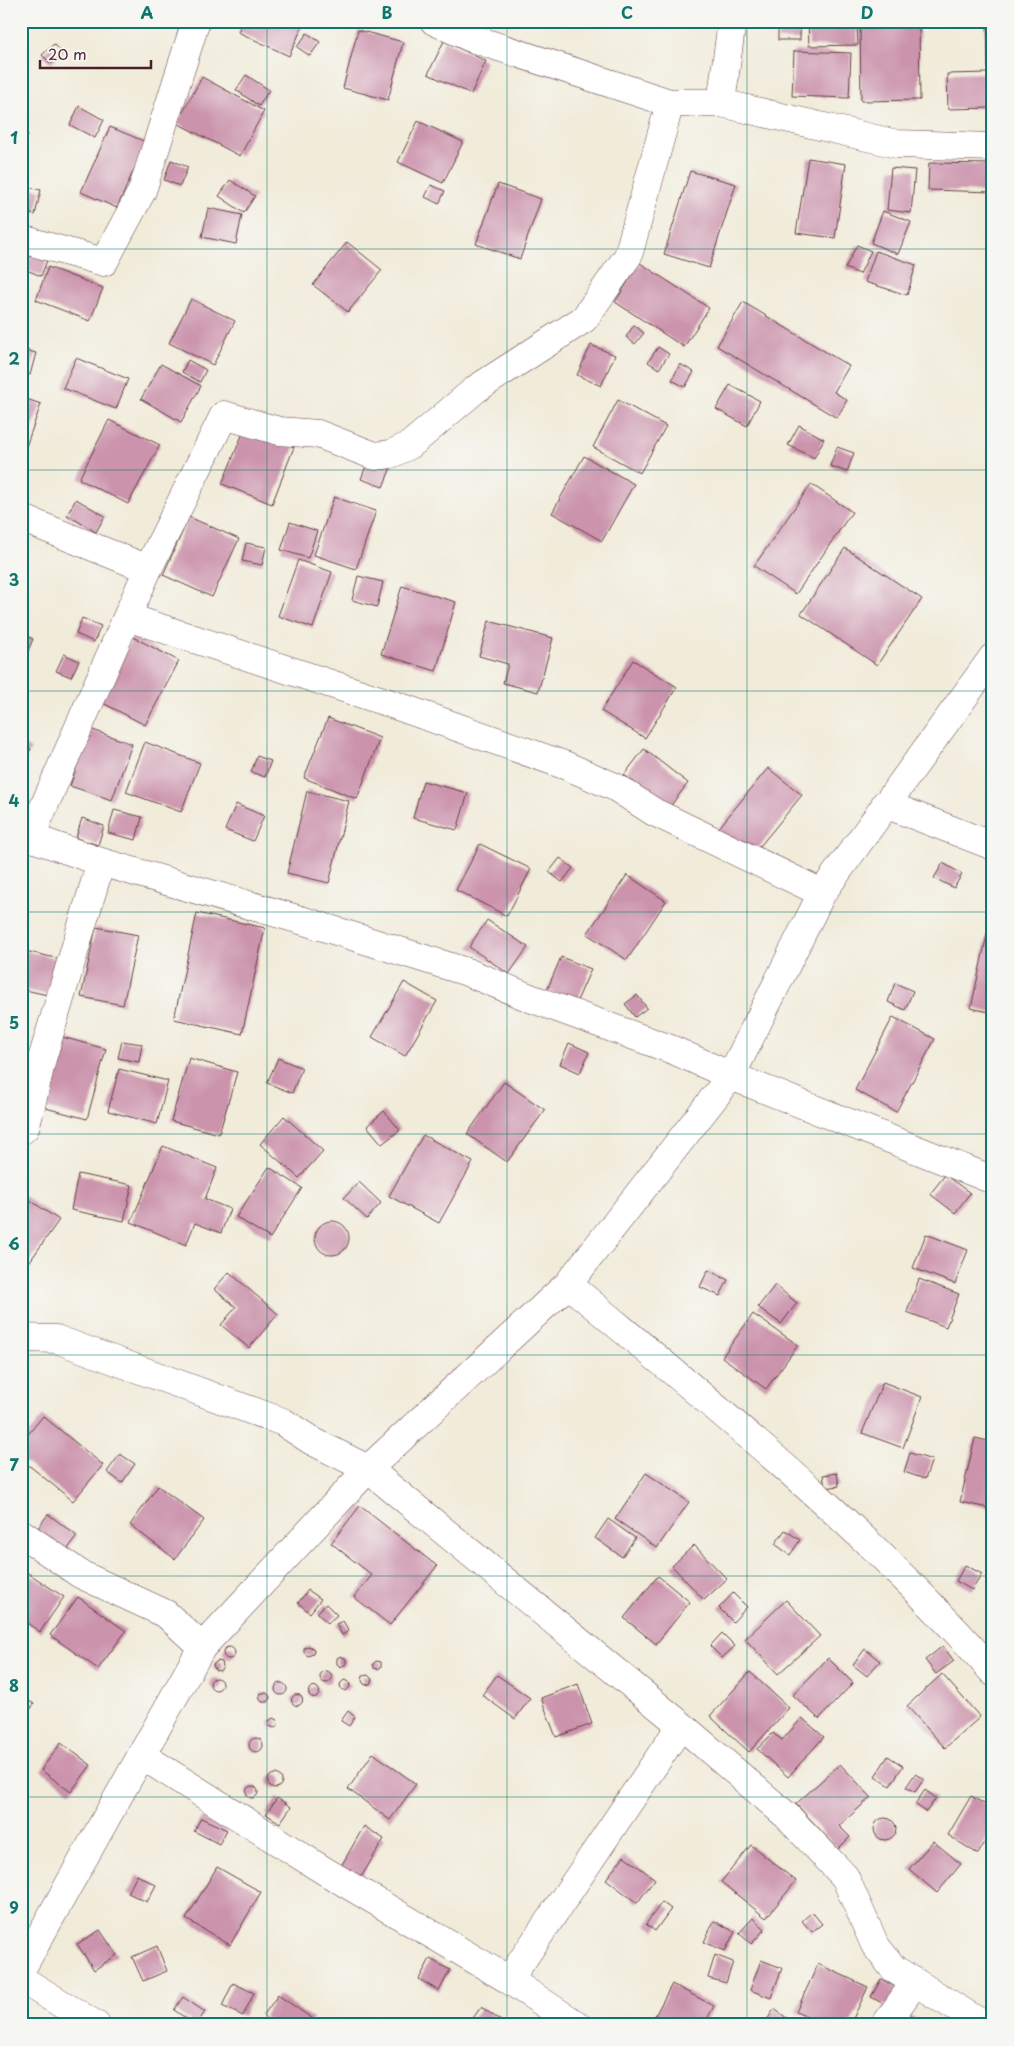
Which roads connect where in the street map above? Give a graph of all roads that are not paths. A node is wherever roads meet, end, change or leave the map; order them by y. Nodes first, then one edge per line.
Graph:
1 (196, 21) edge
2 (434, 21) edge
3 (732, 21) edge
4 (721, 103) junction
5 (670, 104) junction
6 (993, 147) edge
7 (21, 240) edge
8 (21, 518) edge
9 (148, 569) junction
10 (127, 617) junction
11 (993, 657) edge
12 (884, 804) junction
13 (26, 835) edge
14 (993, 846) edge
15 (101, 862) junction
16 (822, 893) junction
17 (731, 1076) junction
18 (21, 1131) edge
19 (993, 1180) edge
20 (568, 1284) junction
21 (21, 1338) edge
22 (368, 1469) junction
23 (21, 1533) edge
24 (202, 1647) junction
25 (993, 1672) edge
26 (681, 1725) junction
27 (141, 1755) junction
28 (21, 1970) edge
29 (21, 1980) edge
30 (509, 1980) junction
31 (915, 1982) junction
32 (96, 2025) edge
33 (577, 2025) edge
34 (885, 2025) edge
35 (984, 2025) edge

1 - 7 street
2 - 5 street
3 - 4 street
4 - 5 street
4 - 6 street
5 - 9 street
8 - 9 street
9 - 10 street
10 - 13 street
10 - 16 street
11 - 12 street
12 - 14 street
12 - 16 street
13 - 15 street
15 - 17 street
15 - 18 street
16 - 17 street
17 - 19 street
17 - 20 street
20 - 22 street
20 - 25 street
21 - 22 street
22 - 24 street
22 - 26 street
23 - 24 street
24 - 27 street
26 - 30 street
26 - 31 street
27 - 28 street
27 - 30 street
29 - 32 street
30 - 33 street
31 - 34 street
31 - 35 street

